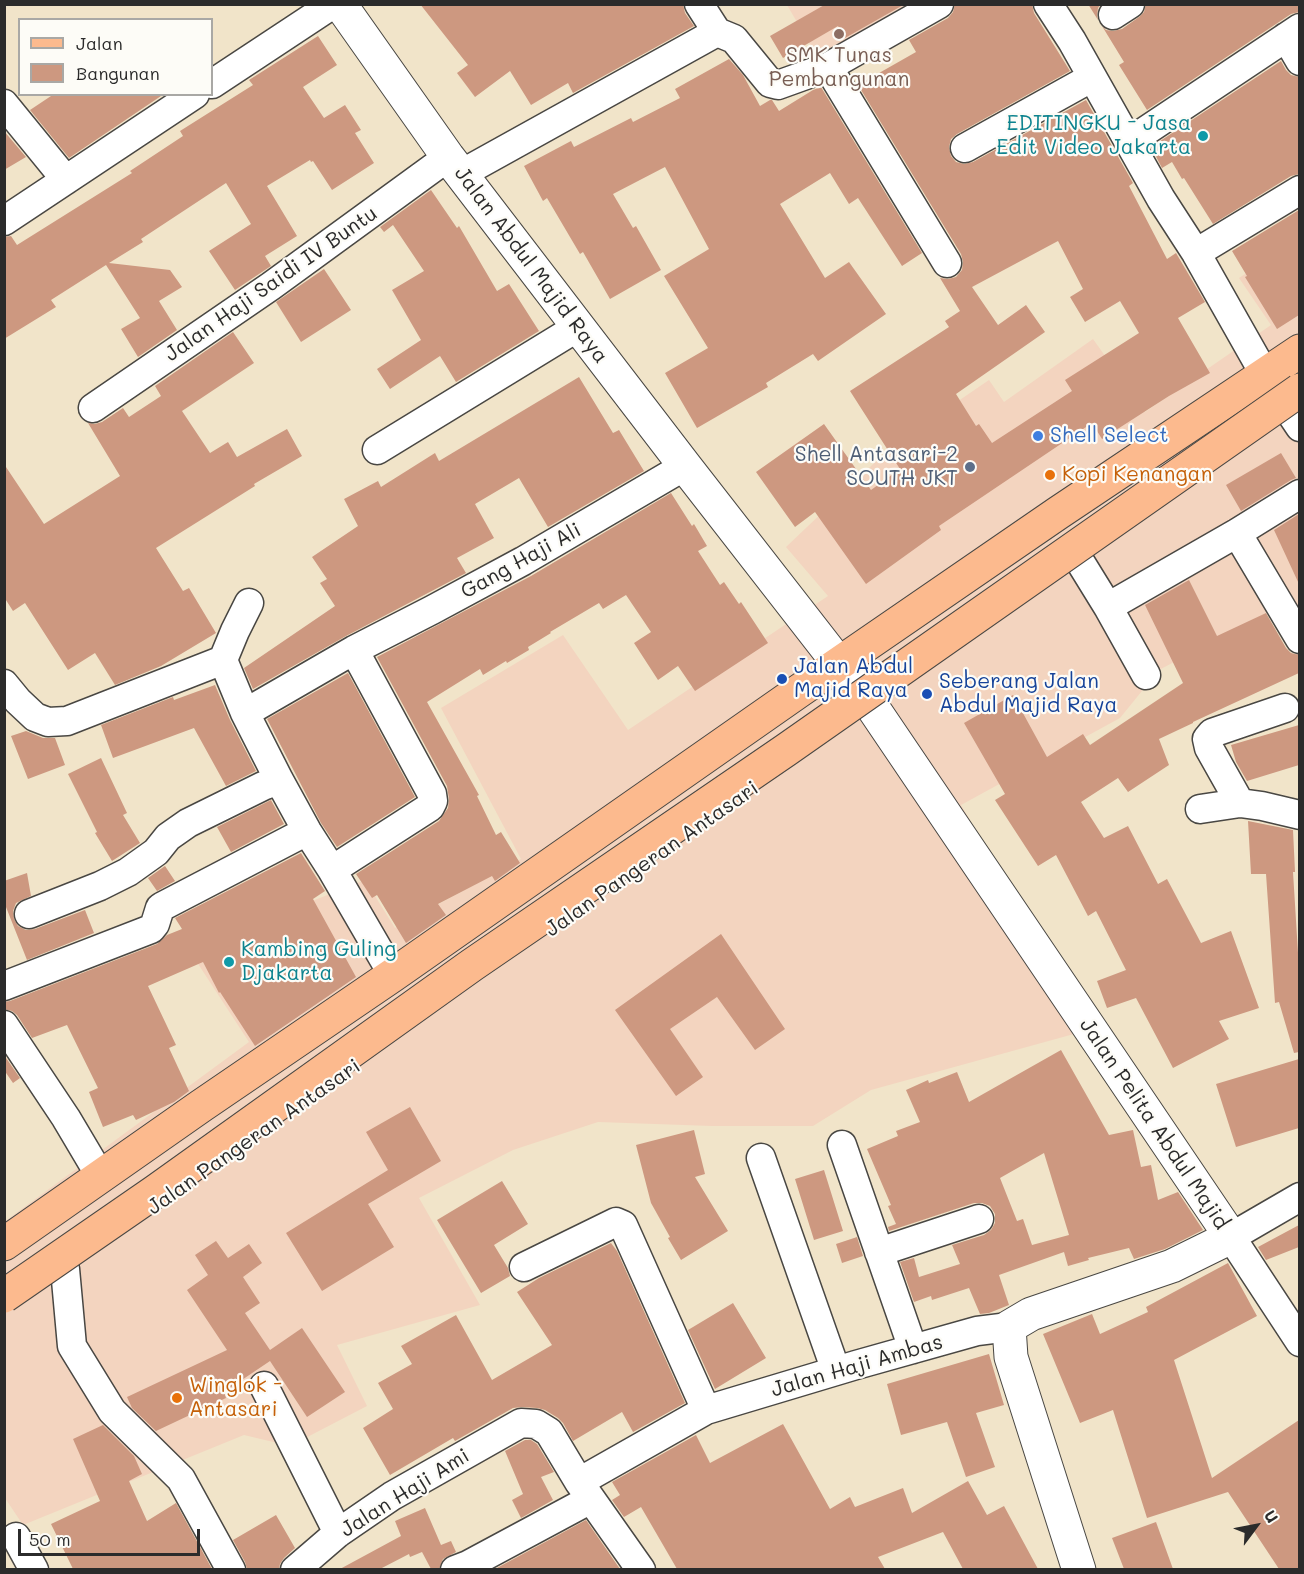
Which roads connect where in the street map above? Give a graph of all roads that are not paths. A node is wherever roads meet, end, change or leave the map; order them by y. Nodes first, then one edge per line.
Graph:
1 (333, 4) edge
2 (340, 4) edge
3 (699, 4) edge
4 (939, 4) edge
5 (1048, 4) edge
6 (717, 32) junction
7 (1295, 42) edge
8 (828, 67) junction
9 (1091, 78) junction
10 (213, 83) edge
11 (192, 96) edge
12 (4, 104) edge
13 (1129, 142) junction
14 (966, 147) dead end
15 (454, 166) junction
16 (66, 180) junction
17 (1299, 190) edge
18 (4, 221) edge
19 (1196, 254) junction
20 (947, 263) dead end
21 (578, 327) junction
22 (1299, 351) edge
23 (1299, 366) edge
24 (1265, 375) junction
25 (93, 408) dead end
26 (1297, 409) edge
27 (377, 450) dead end
28 (685, 466) junction
29 (1299, 494) edge
30 (1237, 533) junction
31 (1079, 560) junction
32 (249, 603) dead end
33 (1108, 607) junction
34 (1299, 639) edge
35 (354, 650) junction
36 (223, 660) junction
37 (839, 663) junction
38 (1146, 675) dead end
39 (4, 684) edge
40 (871, 705) junction
41 (1285, 708) dead end
42 (245, 713) junction
43 (279, 780) junction
44 (1240, 803) junction
45 (1200, 809) dead end
46 (1299, 815) edge
47 (307, 831) junction
48 (332, 870) junction
49 (29, 914) dead end
50 (393, 975) junction
51 (4, 986) edge
52 (4, 1025) edge
53 (842, 1145) dead end
54 (761, 1158) dead end
55 (101, 1177) junction
56 (1299, 1197) edge
57 (979, 1219) dead end
58 (1231, 1237) junction
59 (4, 1244) edge
60 (879, 1252) junction
61 (524, 1267) dead end
62 (65, 1269) junction
63 (4, 1270) edge
64 (4, 1296) edge
65 (4, 1313) edge
66 (1009, 1327) junction
67 (1299, 1342) edge
68 (913, 1349) junction
69 (836, 1371) junction
70 (264, 1386) dead end
71 (705, 1410) junction
72 (585, 1490) junction
73 (338, 1533) junction
74 (16, 1537) dead end
75 (34, 1569) edge
76 (231, 1569) edge
77 (295, 1569) edge
78 (454, 1569) edge
79 (641, 1569) edge
80 (1079, 1569) edge

1 - 10 street
2 - 15 street, Jalan Abdul Majid Raya
3 - 6 street
4 - 8 street
5 - 9 street
6 - 8 street
6 - 15 street, Jalan Haji Saidi IV Buntu
7 - 13 street
8 - 20 street
9 - 13 street
9 - 14 street
11 - 16 street
12 - 16 street
13 - 19 street
15 - 21 street, Jalan Abdul Majid Raya
15 - 25 street, Jalan Haji Saidi IV Buntu
16 - 18 street
17 - 19 street
19 - 24 street
21 - 27 street
21 - 28 street, Jalan Abdul Majid Raya
22 - 24 main road
23 - 63 main road
24 - 26 street
24 - 37 main road
26 - 31 main road, Jalan Pangeran Antasari
26 - 64 main road, bridge
28 - 35 street, Gang Haji Ali
28 - 37 street, Jalan Abdul Majid Raya
29 - 30 street
30 - 33 street
30 - 34 street
31 - 33 street
31 - 40 main road, Jalan Pangeran Antasari
32 - 36 street
33 - 38 street
35 - 42 street, Gang Haji Ali
35 - 48 street
36 - 39 street
36 - 42 street
37 - 40 street, Jalan Pelita Abdul Majid
37 - 50 main road
40 - 58 street, Jalan Pelita Abdul Majid
40 - 62 main road, Jalan Pangeran Antasari
41 - 44 street
42 - 43 street
43 - 47 street
43 - 49 street
44 - 45 street
44 - 46 street
47 - 48 street
47 - 51 street
48 - 50 street
50 - 55 main road
52 - 55 street
53 - 60 street
54 - 69 street
55 - 59 main road
56 - 58 street
57 - 60 street
58 - 66 street, Jalan Pelita Abdul Majid
58 - 67 street
60 - 68 street
61 - 71 street
62 - 65 main road, Jalan Pangeran Antasari
62 - 76 street
66 - 68 street, Jalan Haji Ambas
66 - 80 street
68 - 69 street, Jalan Haji Ambas
69 - 71 street, Jalan Haji Ambas
70 - 73 street
71 - 72 street, Jalan Haji Ambas
72 - 73 street, Jalan Haji Ami
72 - 78 street, Jalan Haji Ambas
72 - 79 street
73 - 77 street, Jalan Haji Ami
74 - 75 street

